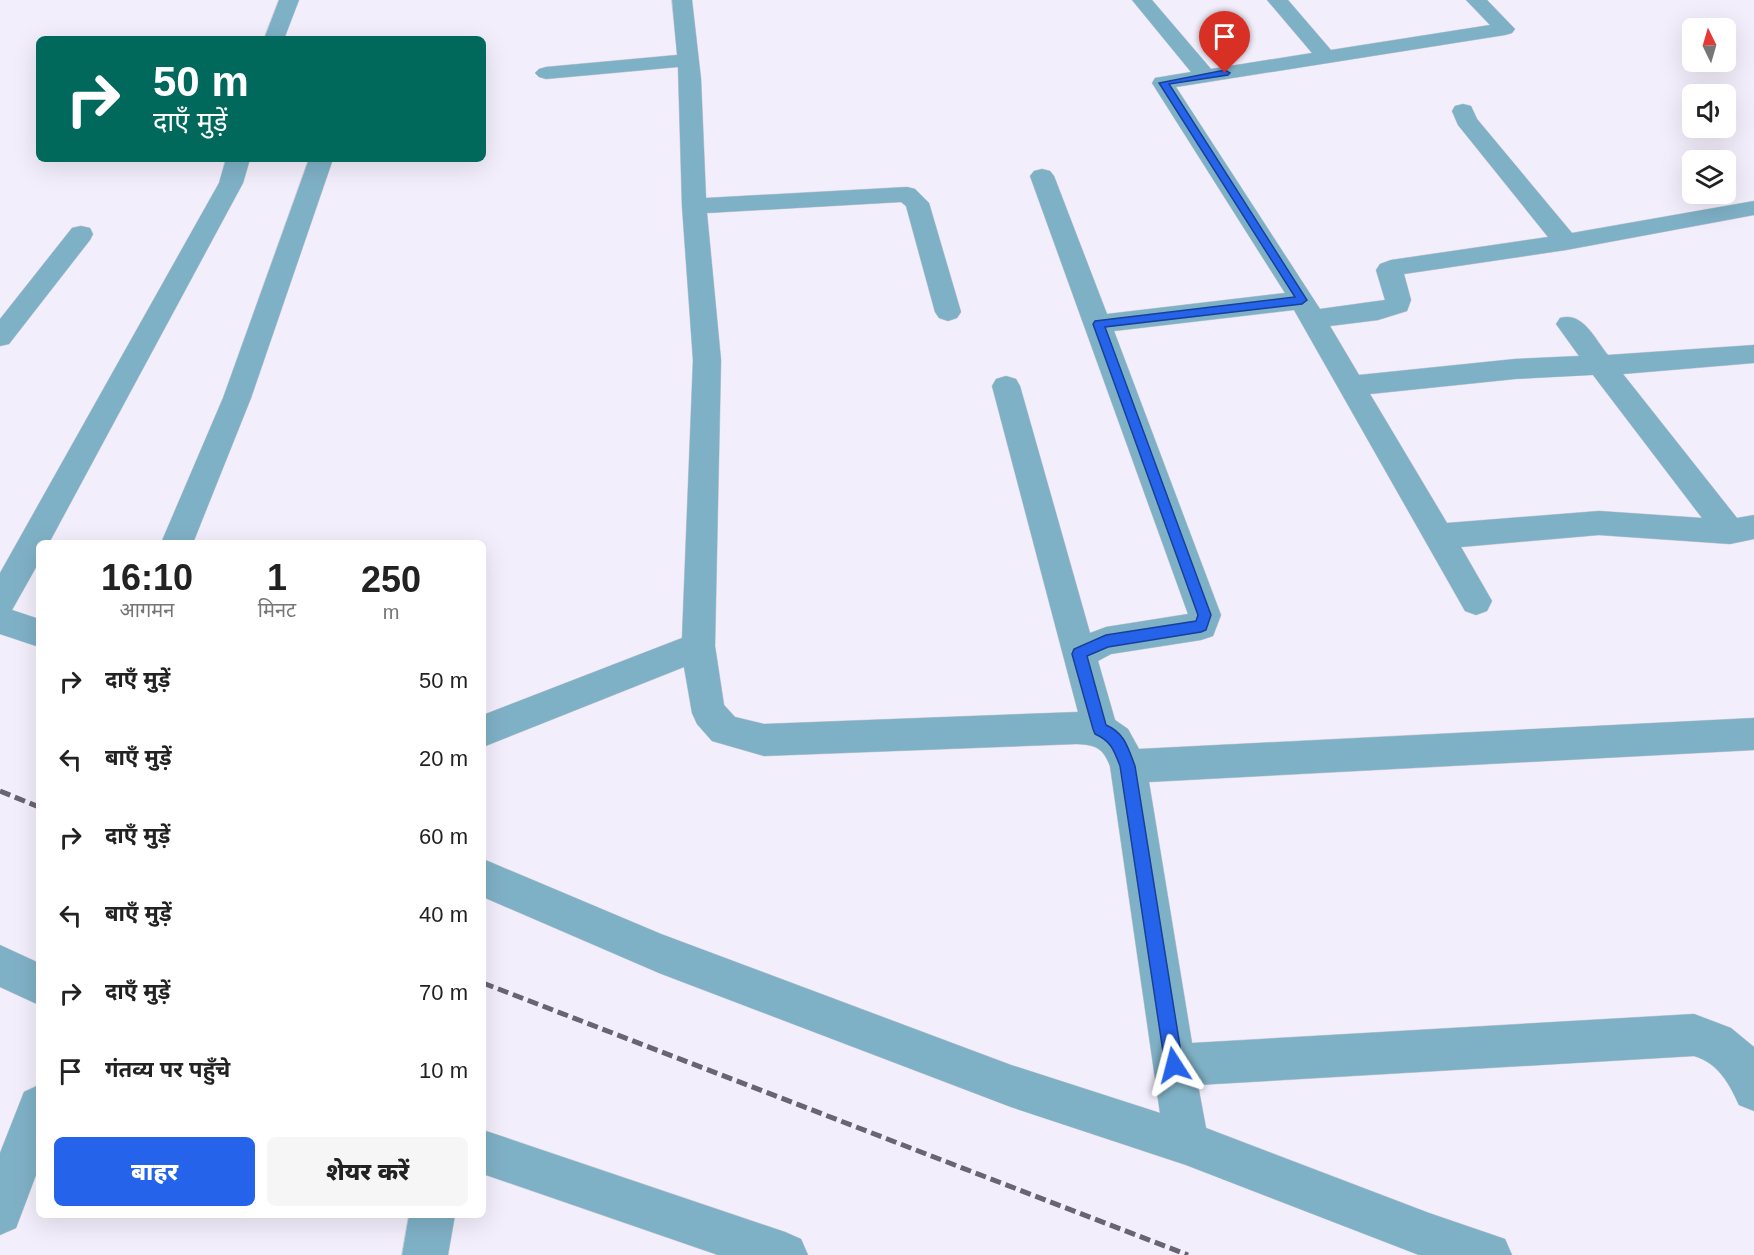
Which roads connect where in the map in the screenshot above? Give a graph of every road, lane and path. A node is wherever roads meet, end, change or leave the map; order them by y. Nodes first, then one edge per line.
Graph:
1 (289, 0) edge
2 (682, 0) edge
3 (1142, 0) edge
4 (1277, 0) edge
5 (1476, 0) edge
6 (275, 36) edge
7 (1326, 57) junction
8 (688, 60) junction
9 (546, 73) dead end
10 (1205, 76) junction
11 (1463, 111) dead end
12 (237, 162) edge
13 (320, 162) edge
14 (1042, 176) dead end
15 (694, 206) junction
16 (1754, 208) edge
17 (81, 234) dead end
18 (1566, 242) junction
19 (1307, 309) junction
20 (948, 312) dead end
21 (1098, 324) junction
22 (1569, 324) dead end
23 (0, 337) edge
24 (1754, 354) edge
25 (1602, 365) junction
26 (1006, 386) dead end
27 (1351, 386) junction
28 (1742, 530) edge
29 (1438, 536) junction
30 (178, 540) edge
31 (0, 602) edge
32 (1476, 602) dead end
33 (0, 620) edge
34 (36, 632) edge
35 (698, 646) junction
36 (1079, 654) junction
37 (1100, 729) junction
38 (486, 730) edge
39 (1754, 734) edge
40 (1128, 766) junction
41 (486, 880) edge
42 (0, 965) edge
43 (36, 983) edge
44 (1174, 1065) junction
45 (1754, 1090) edge
46 (36, 1115) edge
47 (1186, 1143) junction
48 (486, 1153) edge
49 (0, 1212) edge
50 (431, 1218) edge
51 (722, 1245) edge
52 (424, 1255) edge
53 (785, 1255) edge
54 (1489, 1255) edge

1 - 6 street
2 - 8 street
3 - 10 street
4 - 7 street
5 - 7 street
7 - 10 street
8 - 9 street
8 - 15 street
10 - 19 street
11 - 18 street
12 - 31 street
13 - 30 street
14 - 21 street
15 - 20 street
15 - 35 street
16 - 18 street
17 - 23 street
18 - 19 street
19 - 21 street
19 - 27 street
21 - 36 street
22 - 25 street
24 - 25 street
25 - 27 street
25 - 28 street
26 - 36 street
27 - 29 street
28 - 29 street
29 - 32 street
33 - 34 street
35 - 37 street
35 - 38 street
36 - 37 street
37 - 40 street
39 - 40 street
40 - 44 street
41 - 47 street
42 - 43 street
44 - 45 street
44 - 47 street
46 - 49 street
47 - 54 street
48 - 51 street
50 - 52 street
51 - 53 street

